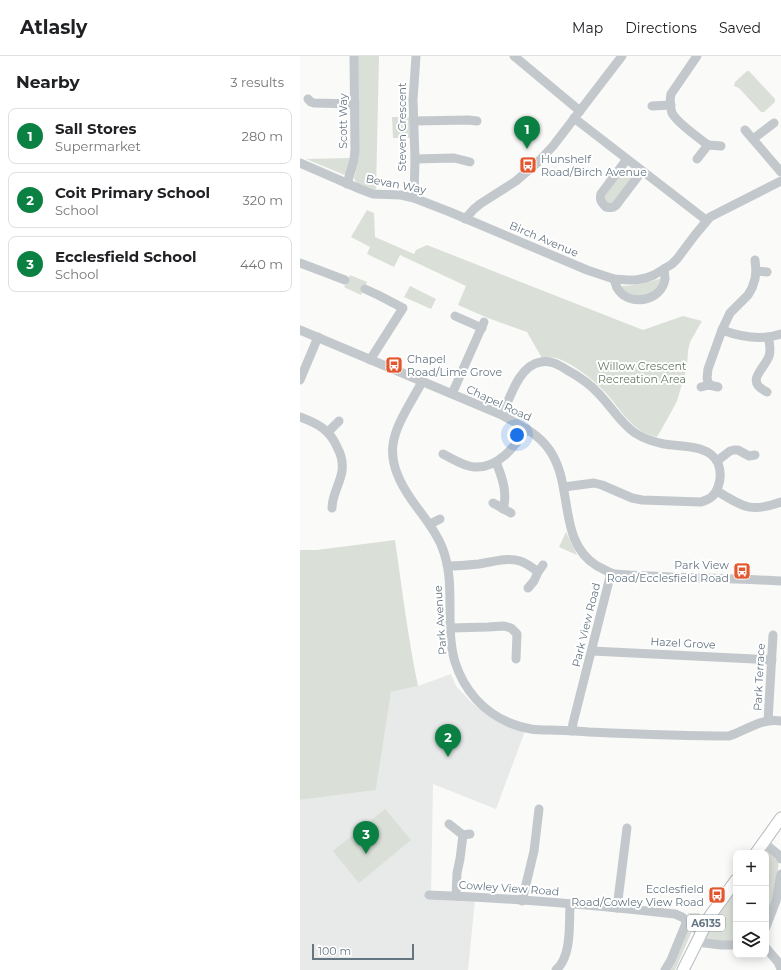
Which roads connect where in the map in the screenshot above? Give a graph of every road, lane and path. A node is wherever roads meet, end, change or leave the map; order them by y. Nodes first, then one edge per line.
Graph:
1 (354, 56) edge
2 (416, 56) edge
3 (514, 56) edge
4 (622, 56) edge
5 (697, 56) edge
6 (308, 100) dead end
7 (355, 104) junction
8 (671, 105) junction
9 (652, 106) dead end
10 (580, 111) junction
11 (470, 117) dead end
12 (574, 118) junction
13 (414, 121) junction
14 (774, 123) dead end
15 (745, 130) dead end
16 (753, 139) junction
17 (708, 145) junction
18 (721, 146) dead end
19 (415, 159) junction
20 (627, 159) junction
21 (697, 159) dead end
22 (470, 162) dead end
23 (300, 163) edge
24 (642, 171) junction
25 (781, 172) edge
26 (781, 181) edge
27 (347, 184) junction
28 (414, 198) junction
29 (465, 219) junction
30 (706, 220) junction
31 (755, 260) dead end
32 (300, 263) edge
33 (664, 269) junction
34 (756, 271) junction
35 (767, 272) dead end
36 (614, 279) junction
37 (345, 280) dead end
38 (365, 289) dead end
39 (408, 300) dead end
40 (403, 308) junction
41 (455, 316) dead end
42 (300, 330) edge
43 (722, 330) junction
44 (781, 334) edge
45 (768, 337) junction
46 (318, 338) junction
47 (370, 360) junction
48 (300, 380) edge
49 (422, 382) junction
50 (718, 387) dead end
51 (767, 392) dead end
52 (452, 394) junction
53 (502, 415) junction
54 (300, 416) edge
55 (339, 421) dead end
56 (527, 429) junction
57 (328, 432) junction
58 (443, 454) dead end
59 (755, 455) dead end
60 (717, 460) junction
61 (496, 462) junction
62 (564, 487) junction
63 (717, 491) junction
64 (781, 502) edge
65 (493, 503) dead end
66 (332, 508) dead end
67 (440, 519) dead end
68 (430, 524) junction
69 (448, 566) junction
70 (611, 573) junction
71 (781, 581) edge
72 (528, 588) dead end
73 (451, 628) junction
74 (773, 635) dead end
75 (592, 651) junction
76 (516, 659) dead end
77 (772, 660) junction
78 (768, 721) junction
79 (781, 721) edge
80 (572, 731) junction
81 (539, 810) dead end
82 (781, 818) edge
83 (450, 824) dead end
84 (627, 828) dead end
85 (763, 842) junction
86 (758, 850) edge
87 (781, 856) edge
88 (781, 874) edge
89 (733, 884) edge
90 (429, 895) dead end
91 (456, 896) junction
92 (522, 901) junction
93 (778, 902) edge
94 (570, 904) junction
95 (617, 908) junction
96 (687, 921) junction
97 (768, 922) edge
98 (699, 937) junction
99 (733, 945) edge
100 (769, 952) edge
101 (781, 969) edge
102 (556, 970) edge
103 (666, 970) edge
104 (683, 970) edge

1 - 7 street, Scott Way
2 - 13 street, Steven Crescent
3 - 10 street
4 - 10 street
5 - 8 street
6 - 7 street
7 - 27 street, Scott Way
8 - 9 street
8 - 17 street
10 - 12 street
11 - 13 street
12 - 20 street
12 - 29 street
13 - 19 street, Steven Crescent
14 - 16 street
15 - 16 street
16 - 25 street
17 - 18 street
17 - 21 street
19 - 22 street
19 - 28 street, Steven Crescent
20 - 24 street
20 - 24 street
23 - 27 street, Bevan Way
24 - 30 street
26 - 30 street, Birch Avenue
27 - 28 street, Bevan Way
28 - 29 street, Bevan Way
29 - 36 street, Birch Avenue
30 - 33 street, Birch Avenue
31 - 34 street
32 - 37 street
33 - 36 street, Birch Avenue
33 - 36 street
34 - 35 street
34 - 43 street
38 - 40 street
39 - 40 street
40 - 47 street
41 - 52 street
42 - 46 street, Chapel Road
43 - 45 street
43 - 50 street
44 - 45 street
45 - 51 street
46 - 47 street, Chapel Road
46 - 48 street
47 - 49 street, Chapel Road
49 - 52 street, Chapel Road
49 - 68 street, Park Avenue
52 - 53 street, Chapel Road
53 - 56 street, Chapel Road
53 - 60 street
54 - 57 street
55 - 57 street
56 - 61 street
56 - 62 street, Chapel Road
57 - 66 street
58 - 61 street
59 - 60 street
60 - 63 street
61 - 65 street
62 - 63 street
62 - 70 street, Chapel Road
63 - 64 street
67 - 68 street
68 - 69 street, Park Avenue
69 - 72 street
69 - 73 street, Park Avenue
70 - 71 street, Park View Road
70 - 75 street, Park View Road
73 - 76 street
73 - 80 street, Park Avenue
74 - 77 street, Park Terrace
75 - 77 street, Hazel Grove
75 - 80 street, Park View Road
77 - 78 street, Park Terrace
78 - 79 street, Park Avenue
78 - 80 street, Park Avenue
81 - 92 street
82 - 85 main road
83 - 91 street
84 - 95 street
85 - 86 main road
85 - 87 street
88 - 93 street
89 - 98 main road, A6135
90 - 91 street, Cowley View Road
91 - 92 street, Cowley View Road
92 - 94 street, Cowley View Road
93 - 97 street
94 - 95 street, Cowley View Road
94 - 102 street
95 - 96 street, Cowley View Road
96 - 98 street, Cowley View Road
96 - 103 street
98 - 99 street
98 - 104 main road, A6135
100 - 101 street

